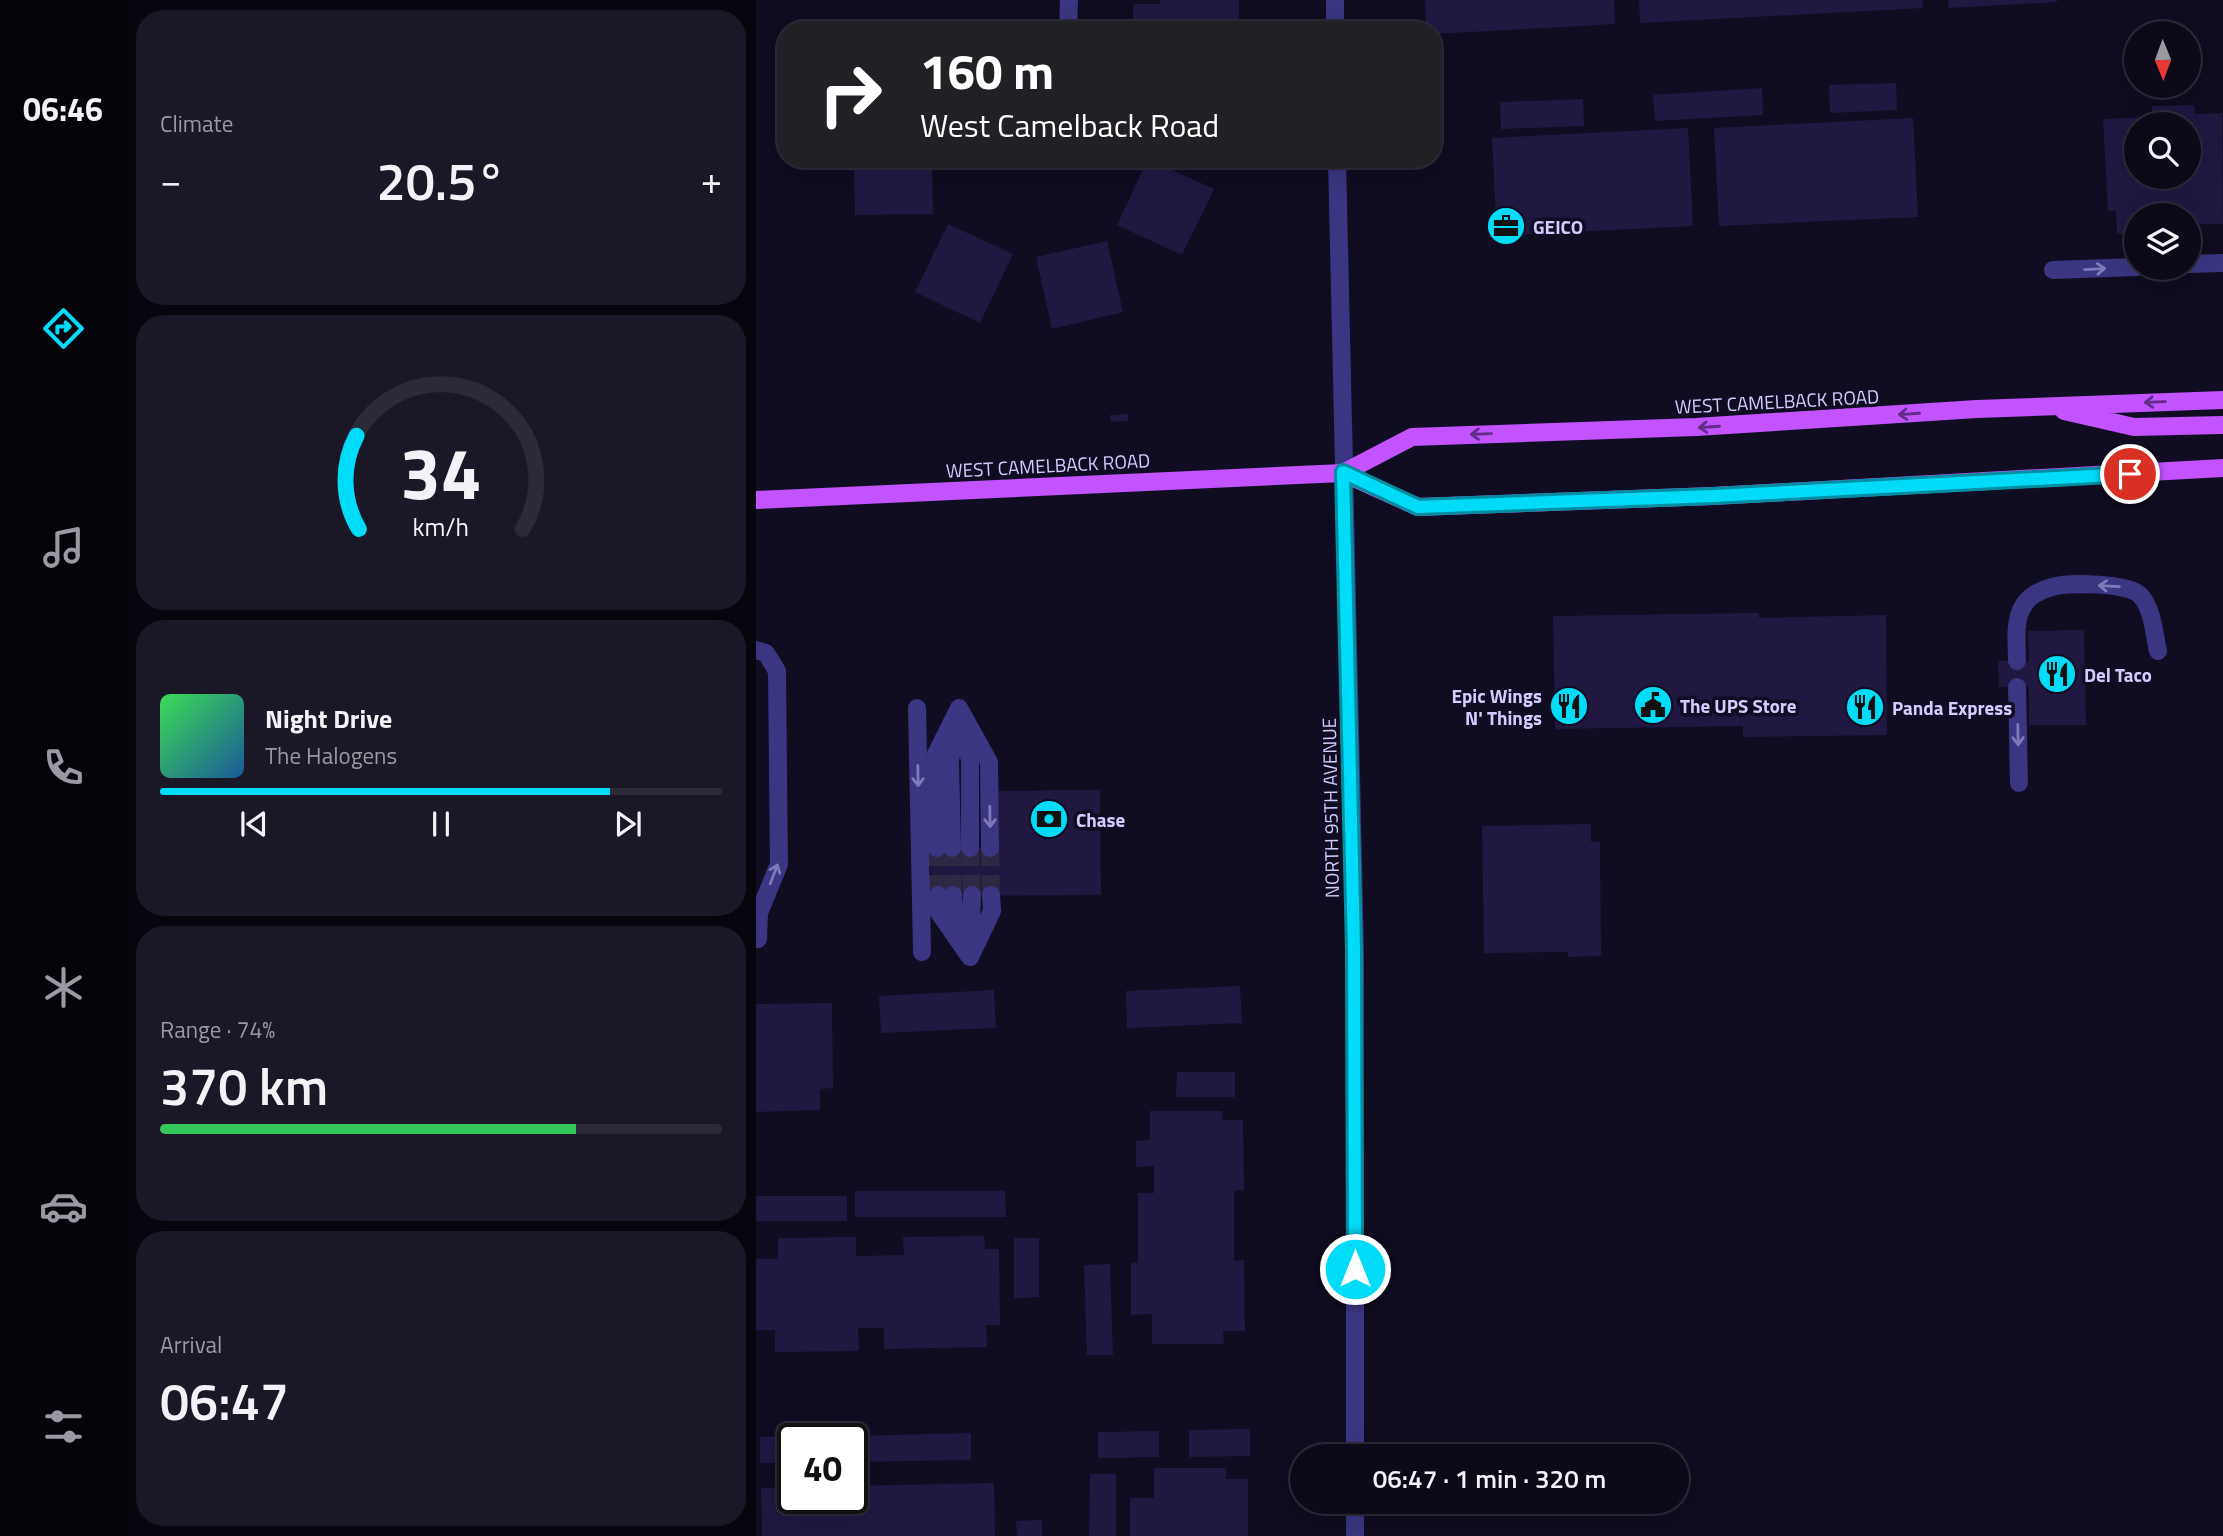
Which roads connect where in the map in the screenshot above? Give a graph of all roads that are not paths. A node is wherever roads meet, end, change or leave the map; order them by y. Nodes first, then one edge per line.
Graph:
1 (1069, 0) edge
2 (1335, 0) edge
3 (1068, 21) edge
4 (1335, 21) edge
5 (1337, 168) edge
6 (2223, 263) edge
7 (2201, 264) edge
8 (2124, 267) edge
9 (2053, 270) dead end
10 (2223, 400) edge
11 (2041, 406) junction
12 (2223, 425) edge
13 (2223, 468) edge
14 (1343, 472) junction
15 (756, 500) edge
16 (756, 650) edge
17 (2158, 651) dead end
18 (2017, 661) dead end
19 (2017, 687) dead end
20 (917, 708) dead end
21 (959, 708) junction
22 (2019, 783) dead end
23 (990, 848) tunnel mouth
24 (946, 895) tunnel mouth
25 (972, 895) tunnel mouth
26 (991, 895) tunnel mouth
27 (758, 939) dead end
28 (922, 952) dead end
29 (970, 957) junction
30 (1355, 1444) edge
31 (1355, 1514) edge
32 (1355, 1536) edge

1 - 3 street
2 - 4 street
5 - 14 street, NORTH 95TH AVENUE
6 - 7 street
9 -> 8 street
10 -> 11 main road, WEST CAMELBACK ROAD
11 - 12 main road
11 -> 14 main road, WEST CAMELBACK ROAD
13 - 14 main road, WEST CAMELBACK ROAD
14 - 15 main road, WEST CAMELBACK ROAD
14 - 30 street, NORTH 95TH AVENUE
27 -> 16 street
17 -> 18 street
19 -> 22 street
20 -> 28 street
21 - 21 street
21 -> 23 street
24 - 29 street
25 - 29 street
26 - 29 street
31 - 32 street

